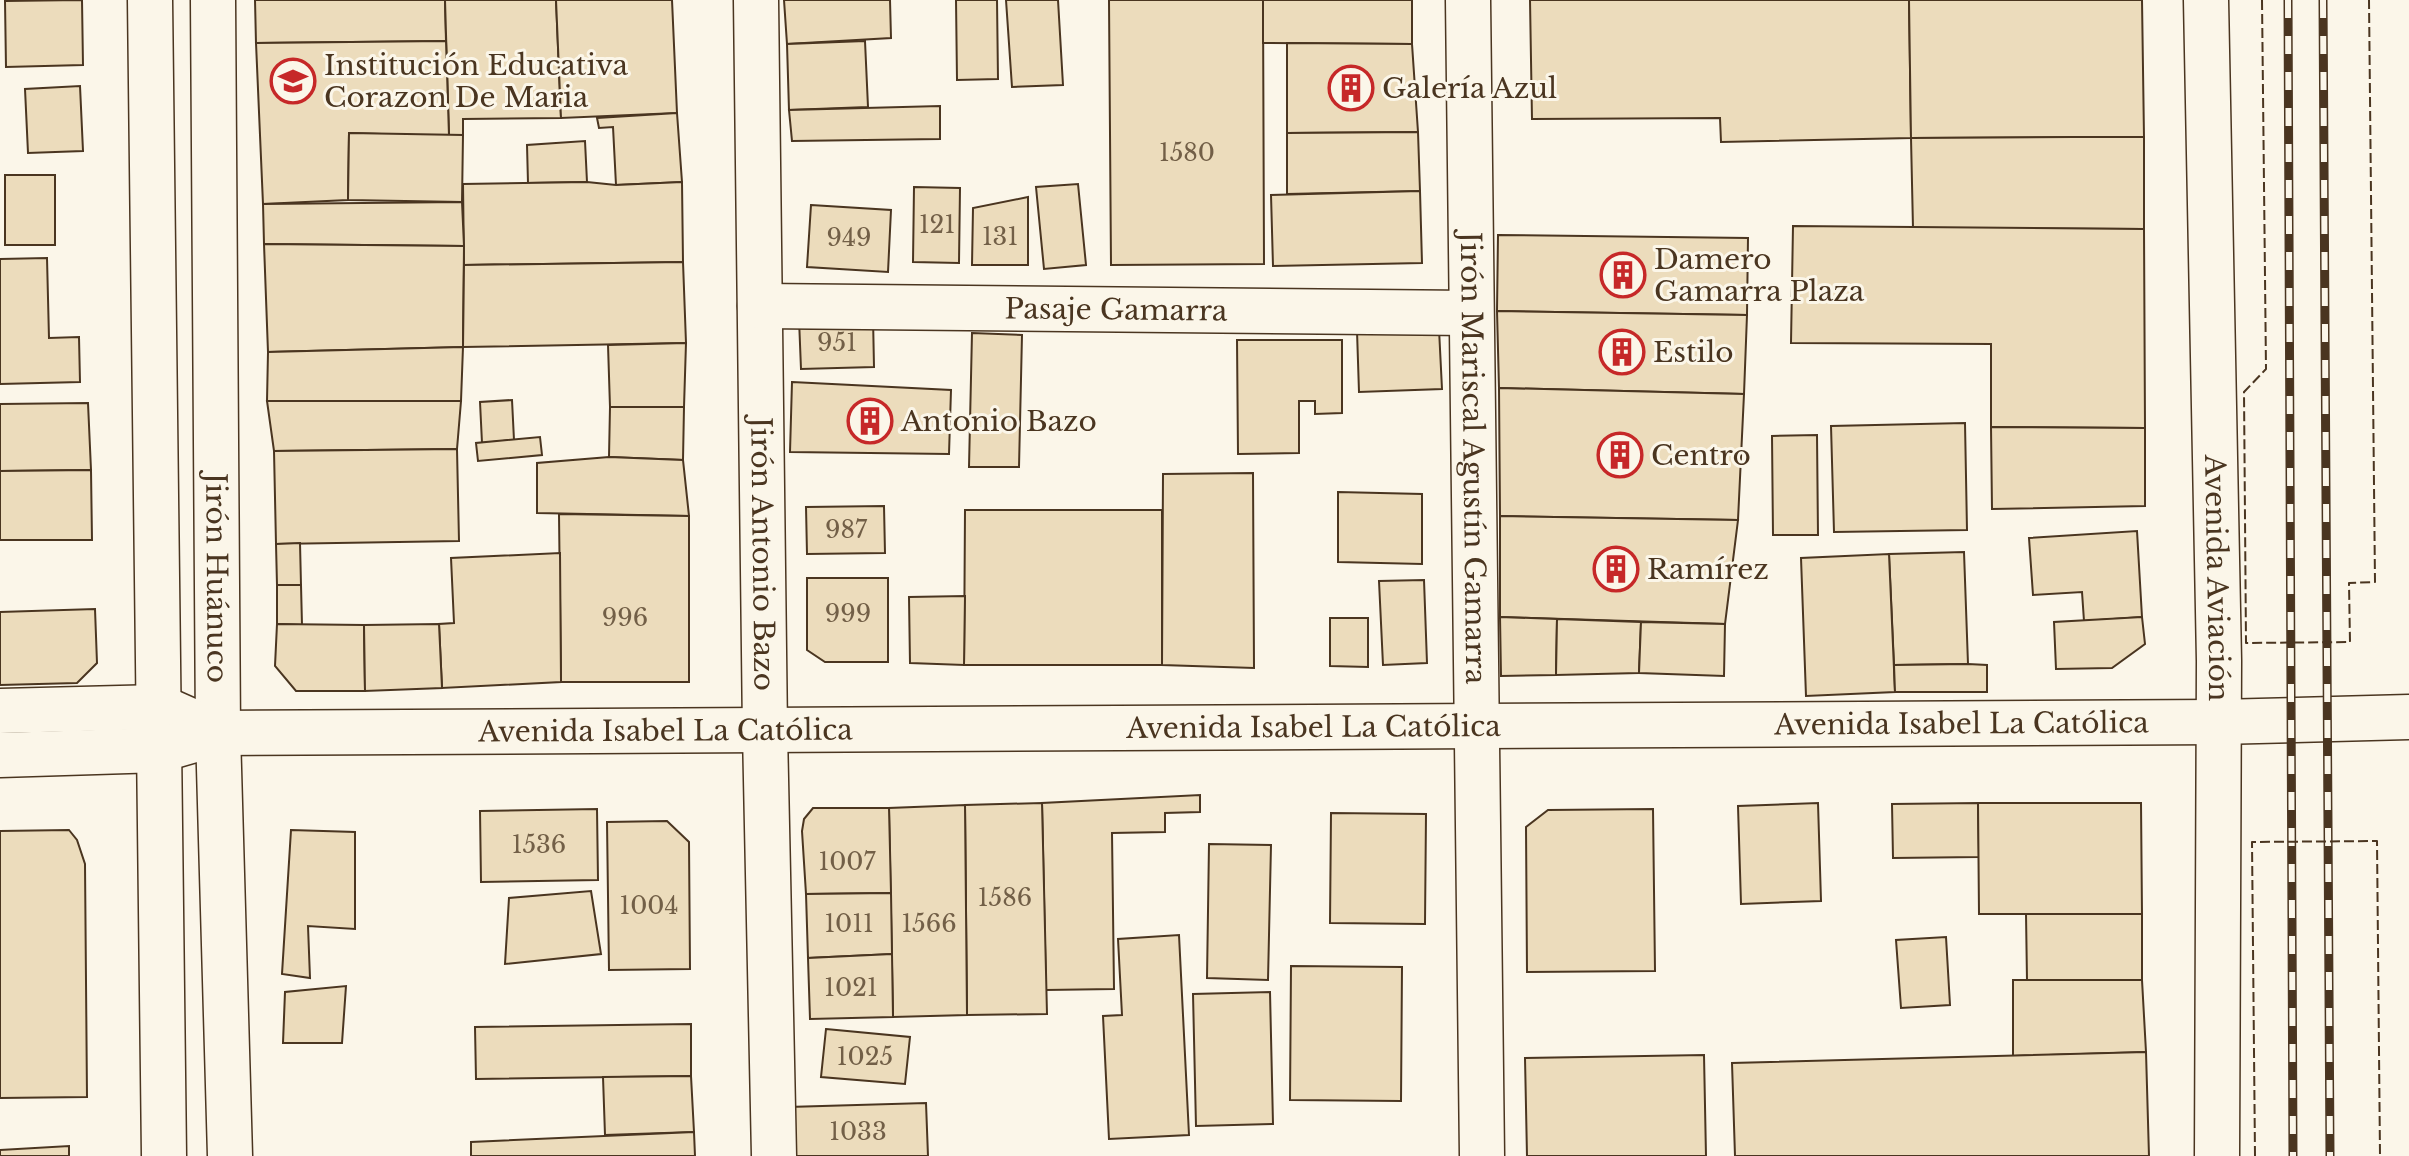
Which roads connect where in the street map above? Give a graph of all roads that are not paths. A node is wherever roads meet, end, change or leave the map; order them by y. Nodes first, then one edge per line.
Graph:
1 (150, 0) edge
2 (213, 0) edge
3 (756, 0) edge
4 (1468, 0) edge
5 (2206, 0) edge
6 (760, 306) junction
7 (1470, 313) junction
8 (160, 707) junction
9 (0, 711) edge
10 (2409, 717) edge
11 (2219, 722) junction
12 (1475, 727) junction
13 (765, 732) junction
14 (218, 733) junction
15 (160, 750) junction
16 (0, 755) edge
17 (164, 1156) edge
18 (230, 1156) edge
19 (774, 1156) edge
20 (1482, 1156) edge
21 (2217, 1156) edge

1 - 8 street, Jirón Huánuco
2 - 14 street, Jirón Huánuco
3 - 6 street, Jirón Antonio Bazo
4 - 7 street, Jirón Mariscal Agustín Gamarra
5 - 11 street, Avenida Aviación
6 - 7 street, Pasaje Gamarra
6 - 13 street, Jirón Antonio Bazo
7 - 12 street, Jirón Mariscal Agustín Gamarra
8 - 9 street, Avenida Isabel La Católica
8 - 14 street, Avenida Isabel La Católica
8 - 15 street, Jirón Huánuco
10 - 11 street, Avenida Isabel La Católica
11 - 12 street, Avenida Isabel La Católica
11 - 21 street, Avenida Aviación
12 - 13 street, Avenida Isabel La Católica
12 - 20 street, Jirón Mariscal Agustín Gamarra
13 - 14 street, Avenida Isabel La Católica
13 - 19 street, Jirón Antonio Bazo
14 - 15 street, Avenida Isabel La Católica
14 - 18 street, Jirón Huánuco
15 - 16 street, Avenida Isabel La Católica
15 - 17 street, Jirón Huánuco

